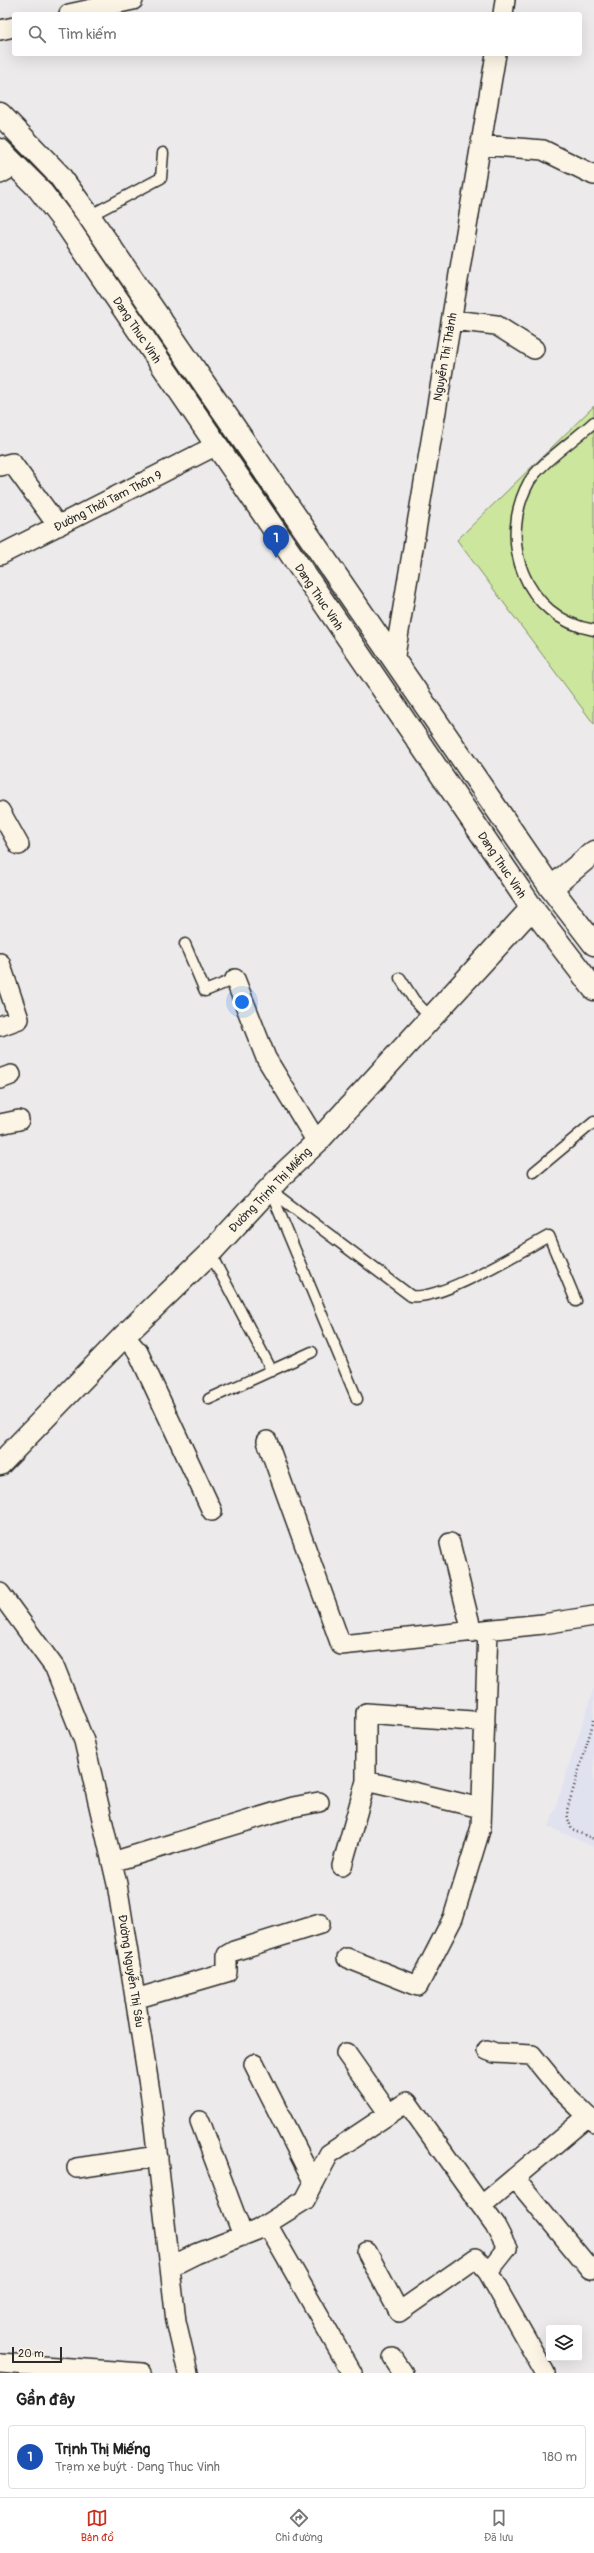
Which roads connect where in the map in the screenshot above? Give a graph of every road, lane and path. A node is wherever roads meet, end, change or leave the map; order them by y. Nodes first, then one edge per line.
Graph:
1 (133, 0) edge
2 (505, 0) edge
3 (78, 12) edge
4 (502, 12) edge
5 (12, 27) edge
6 (0, 30) edge
7 (496, 56) edge
8 (0, 114) edge
9 (481, 145) junction
10 (0, 150) edge
11 (163, 153) dead end
12 (8, 169) edge
13 (594, 175) edge
14 (89, 216) junction
15 (452, 320) junction
16 (534, 349) dead end
17 (594, 422) edge
18 (215, 446) junction
19 (0, 466) edge
20 (58, 526) junction
21 (0, 555) edge
22 (594, 630) edge
23 (394, 661) junction
24 (0, 811) edge
25 (19, 845) dead end
26 (594, 852) edge
27 (551, 888) junction
28 (532, 908) junction
29 (185, 944) dead end
30 (594, 944) edge
31 (0, 963) edge
32 (400, 978) dead end
33 (235, 979) joint
34 (594, 989) edge
35 (431, 1018) junction
36 (0, 1026) edge
37 (19, 1120) dead end
38 (594, 1122) edge
39 (0, 1124) edge
40 (316, 1142) junction
41 (534, 1172) dead end
42 (270, 1190) junction
43 (210, 1253) junction
44 (576, 1301) dead end
45 (124, 1336) junction
46 (312, 1352) dead end
47 (272, 1371) junction
48 (209, 1399) dead end
49 (356, 1399) dead end
50 (267, 1441) dead end
51 (0, 1464) edge
52 (212, 1511) dead end
53 (450, 1543) dead end
54 (3, 1603) edge
55 (594, 1616) edge
56 (480, 1631) junction
57 (594, 1720) edge
58 (485, 1722) junction
59 (366, 1781) junction
60 (319, 1802) dead end
61 (481, 1808) junction
62 (594, 1838) edge
63 (112, 1862) junction
64 (342, 1866) dead end
65 (320, 1924) dead end
66 (347, 1958) dead end
67 (135, 2000) junction
68 (487, 2050) dead end
69 (346, 2053) dead end
70 (254, 2064) dead end
71 (389, 2114) junction
72 (591, 2120) edge
73 (200, 2121) dead end
74 (158, 2156) junction
75 (77, 2168) dead end
76 (514, 2178) junction
77 (314, 2183) junction
78 (481, 2206) junction
79 (267, 2224) junction
80 (243, 2236) junction
81 (367, 2252) dead end
82 (170, 2267) junction
83 (590, 2269) dead end
84 (488, 2272) junction
85 (0, 2363) edge
86 (26, 2369) edge
87 (142, 2373) edge
88 (188, 2373) edge
89 (352, 2373) edge
90 (545, 2373) edge

1 - 3 street
2 - 4 street
5 - 6 street
7 - 9 street, Nguyễn Thị Thảnh
8 - 14 main road, Dang Thuc Vinh
9 - 13 street
9 - 15 street, Nguyễn Thị Thảnh
10 - 12 main road, Dang Thuc Vinh
11 - 14 lane
12 - 18 main road, Dang Thuc Vinh
14 - 23 main road, Dang Thuc Vinh
15 - 16 street
15 - 23 street, Nguyễn Thị Thảnh
17 - 22 lane
18 - 20 street, Đường Thời Tam Thôn 9
18 - 28 main road, Dang Thuc Vinh
19 - 20 street
20 - 21 street, Đường Thời Tam Thôn 9
23 - 27 main road, Dang Thuc Vinh
24 - 25 street
26 - 27 main road
27 - 28 main road, Đường Trịnh Thị Miếng
27 - 30 main road, Dang Thuc Vinh
28 - 34 main road, Dang Thuc Vinh
28 - 35 main road, Đường Trịnh Thị Miếng
29 - 33 lane
31 - 36 street
32 - 35 lane
33 - 40 street
35 - 40 main road, Đường Trịnh Thị Miếng
37 - 39 street
38 - 41 lane
40 - 42 main road, Đường Trịnh Thị Miếng
42 - 43 main road, Đường Trịnh Thị Miếng
42 - 44 lane
42 - 49 lane
43 - 45 main road, Đường Trịnh Thị Miếng
43 - 47 lane
45 - 51 main road, Đường Trịnh Thị Miếng
45 - 52 street
46 - 47 lane
47 - 48 lane
50 - 56 street
53 - 56 street
54 - 63 street, Đường Nguyễn Thị Sáu
55 - 56 street
56 - 58 street
57 - 62 path
58 - 59 street
58 - 61 street
59 - 61 street
59 - 64 street
60 - 63 street
61 - 66 street
63 - 67 street, Đường Nguyễn Thị Sáu
65 - 67 street
67 - 74 street, Đường Nguyễn Thị Sáu
68 - 72 street
69 - 71 street
70 - 77 street
71 - 77 street
71 - 78 street
72 - 76 street
73 - 80 street
74 - 75 street
74 - 82 street, Đường Nguyễn Thị Sáu
76 - 78 street
76 - 83 street
77 - 79 street
78 - 84 street
79 - 80 street
79 - 89 street
80 - 82 street
81 - 84 street
82 - 88 street, Đường Nguyễn Thị Sáu
84 - 90 street
85 - 86 street
86 - 87 street

